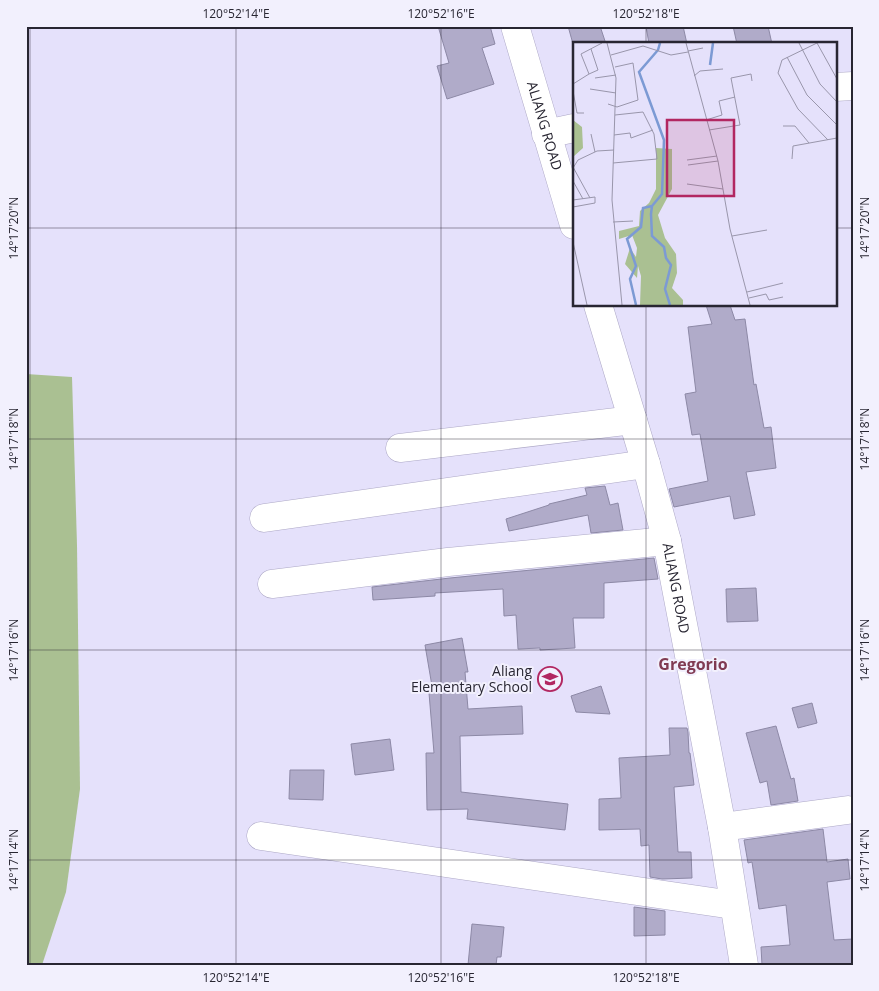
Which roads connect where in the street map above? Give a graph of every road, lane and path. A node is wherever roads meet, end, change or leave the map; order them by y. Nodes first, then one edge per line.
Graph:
1 (515, 26) edge
2 (853, 86) edge
3 (836, 88) edge
4 (573, 128) edge
5 (546, 134) junction
6 (573, 222) edge
7 (598, 306) edge
8 (633, 420) junction
9 (400, 448) dead end
10 (646, 464) junction
11 (264, 518) dead end
12 (666, 541) junction
13 (272, 584) dead end
14 (848, 810) dead end
15 (722, 827) junction
16 (261, 836) dead end
17 (734, 905) junction
18 (744, 965) edge

1 - 5 street, ALIANG ROAD
2 - 3 street
4 - 5 street
5 - 6 street, ALIANG ROAD
7 - 8 street, ALIANG ROAD
8 - 9 street
8 - 10 street, ALIANG ROAD
10 - 11 street
10 - 12 street, ALIANG ROAD
12 - 13 street
12 - 15 street, ALIANG ROAD
14 - 15 street
15 - 17 street, ALIANG ROAD
16 - 17 street
17 - 18 street, ALIANG ROAD

